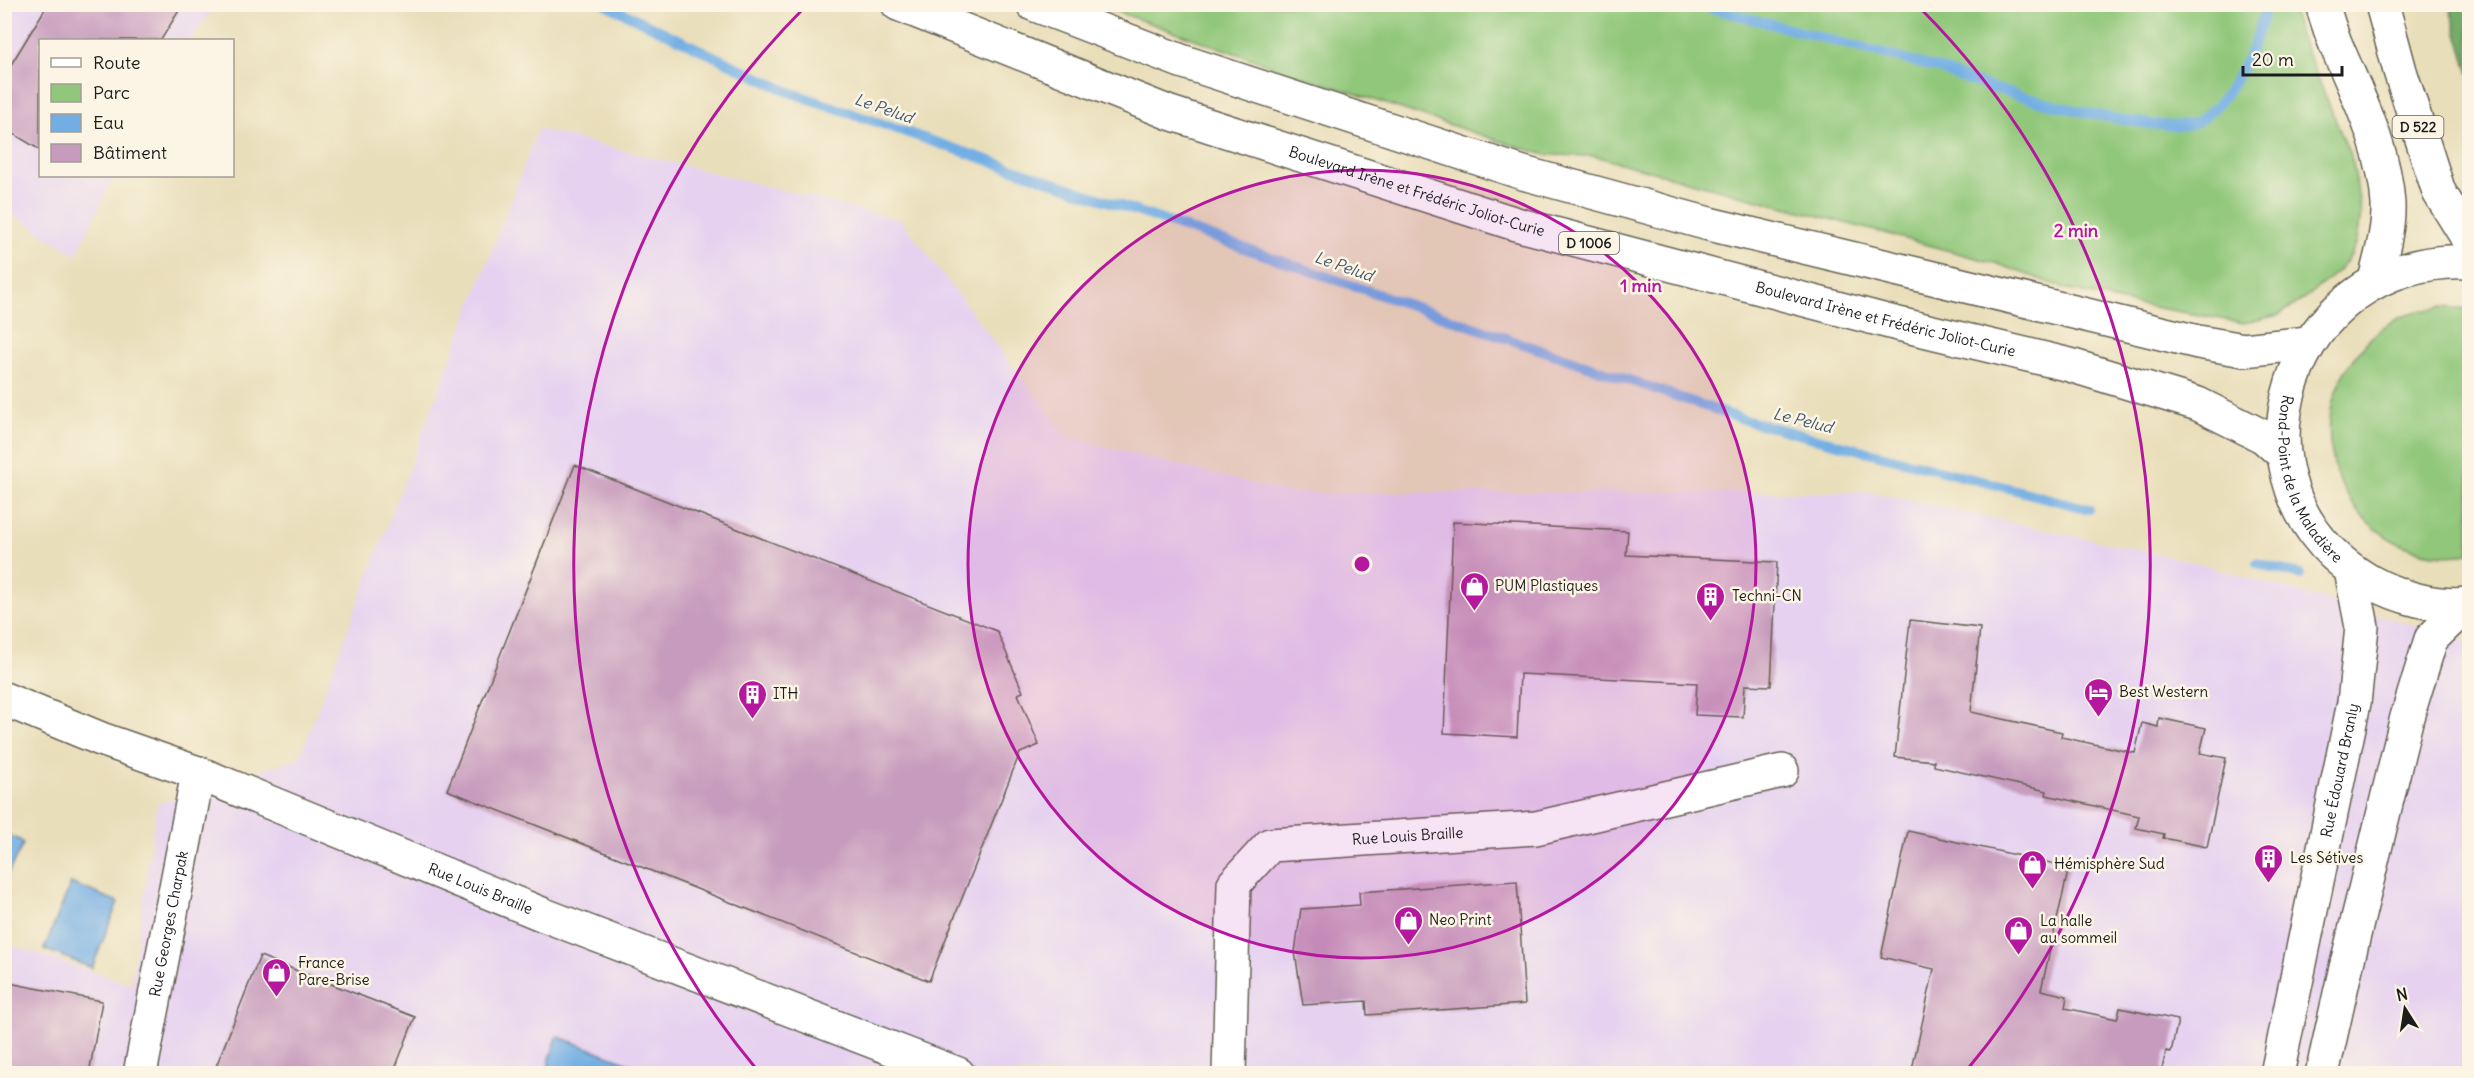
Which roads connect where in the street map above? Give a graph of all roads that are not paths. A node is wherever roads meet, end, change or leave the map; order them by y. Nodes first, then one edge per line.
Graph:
1 (898, 4) edge
2 (1033, 4) edge
3 (2322, 4) edge
4 (2382, 4) edge
5 (2469, 242) edge
6 (2469, 261) edge
7 (2375, 280) junction
8 (2308, 343) junction
9 (2284, 455) junction
10 (2351, 570) junction
11 (2468, 604) edge
12 (4, 699) edge
13 (1782, 771) dead end
14 (198, 773) junction
15 (141, 1074) edge
16 (958, 1074) edge
17 (1229, 1074) edge
18 (2277, 1074) edge
19 (2322, 1074) edge

1 - 9 main road, Boulevard Irène et Frédéric Joliot-Curie / D 1006
2 - 8 main road
3 - 7 main road, D 522
4 - 5 main road, D 522
6 - 7 main road, Rond-Point de la Maladière
7 - 8 main road, Rond-Point de la Maladière
8 - 9 main road, Rond-Point de la Maladière
9 - 10 main road, Rond-Point de la Maladière
10 - 11 main road, Rond-Point de la Maladière
10 - 18 main road, Rue Édouard Branly
11 - 19 main road
12 - 14 main road, Rue Louis Braille
13 - 17 main road, Rue Louis Braille
14 - 15 main road, Rue Georges Charpak
14 - 16 main road, Rue Louis Braille

